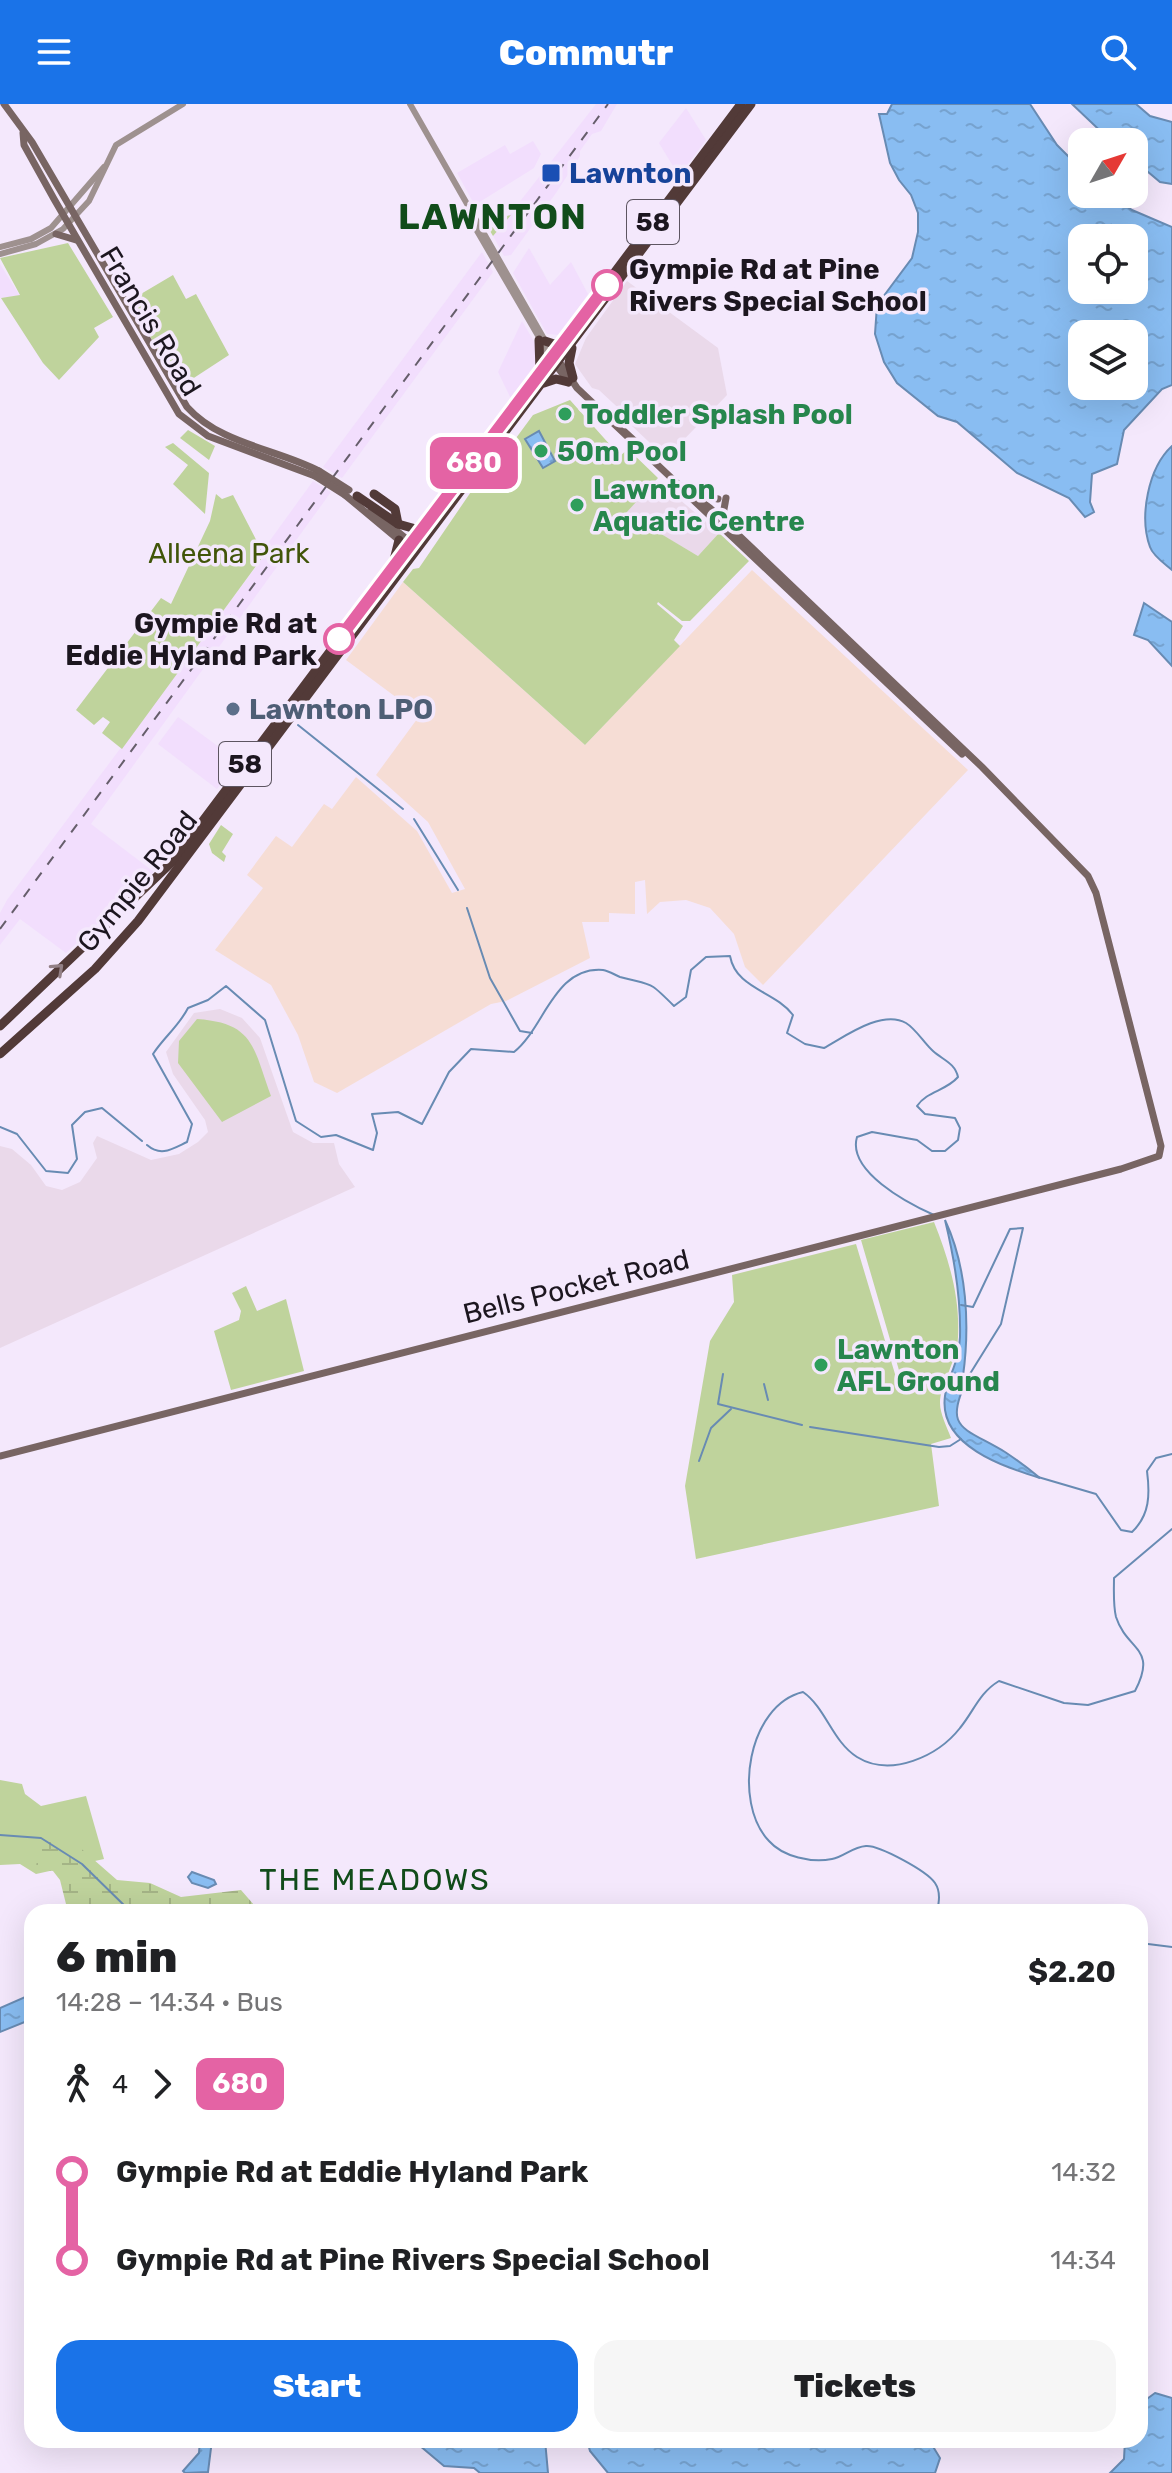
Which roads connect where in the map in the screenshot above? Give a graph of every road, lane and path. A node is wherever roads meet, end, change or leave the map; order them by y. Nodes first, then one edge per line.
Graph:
1 (4, 104) edge
2 (183, 104) edge
3 (410, 104) edge
4 (741, 104) edge
5 (751, 104) edge
6 (23, 133) junction
7 (104, 167) junction
8 (71, 208) junction
9 (64, 215) junction
10 (76, 217) junction
11 (69, 224) junction
12 (56, 234) junction
13 (80, 244) junction
14 (0, 247) edge
15 (0, 254) edge
16 (542, 340) junction
17 (569, 342) junction
18 (556, 360) junction
19 (542, 379) junction
20 (573, 383) junction
21 (317, 474) junction
22 (678, 484) junction
23 (693, 493) junction
24 (350, 494) junction
25 (374, 494) dead end
26 (722, 520) junction
27 (398, 524) junction
28 (423, 531) junction
29 (399, 540) junction
30 (414, 548) junction
31 (387, 577) junction
32 (988, 775) junction
33 (122, 911) junction
34 (139, 924) junction
35 (0, 1026) edge
36 (0, 1054) edge
37 (0, 1456) edge

1 - 6 main road, Francis Road
2 - 7 street
3 - 16 street
4 - 17 highway, Gympie Road / 58
5 - 17 highway, Gympie Road / 58
6 - 8 main road, Francis Road
6 - 9 main road, Francis Road
7 - 8 street
7 - 10 street
8 - 9 street
8 - 10 main road, Francis Road
9 - 11 main road, Francis Road
9 - 14 street
10 - 11 street
10 - 21 main road, Francis Road
11 - 12 street
11 - 13 main road, Francis Road
12 - 13 main road
12 - 15 street
13 - 21 main road, Francis Road
16 - 17 highway
16 - 18 street
16 - 19 highway
17 - 18 highway, Gympie Road / 58
17 - 20 highway
18 - 19 highway, Gympie Road / 58
18 - 20 main road
19 - 20 highway
19 - 28 highway, Gympie Road / 58
19 - 30 highway, Gympie Road / 58
20 - 22 main road
21 - 24 main road, Francis Road, bridge
22 - 23 main road
22 - 32 main road
23 - 26 main road
23 - 26 main road
24 - 27 highway
24 - 29 main road, Francis Road
24 - 30 main road, Francis Road
25 - 27 highway
26 - 32 main road
27 - 28 highway
28 - 30 highway, Gympie Road / 58
29 - 30 main road, Francis Road
29 - 31 highway
30 - 31 highway, Gympie Road / 58
30 - 34 highway, Gympie Road / 58
31 - 33 highway, Gympie Road / 58
32 - 37 main road, Bells Pocket Road
33 - 34 highway
35 -> 33 highway, Gympie Road / 58
34 - 36 highway, Gympie Road / 58

